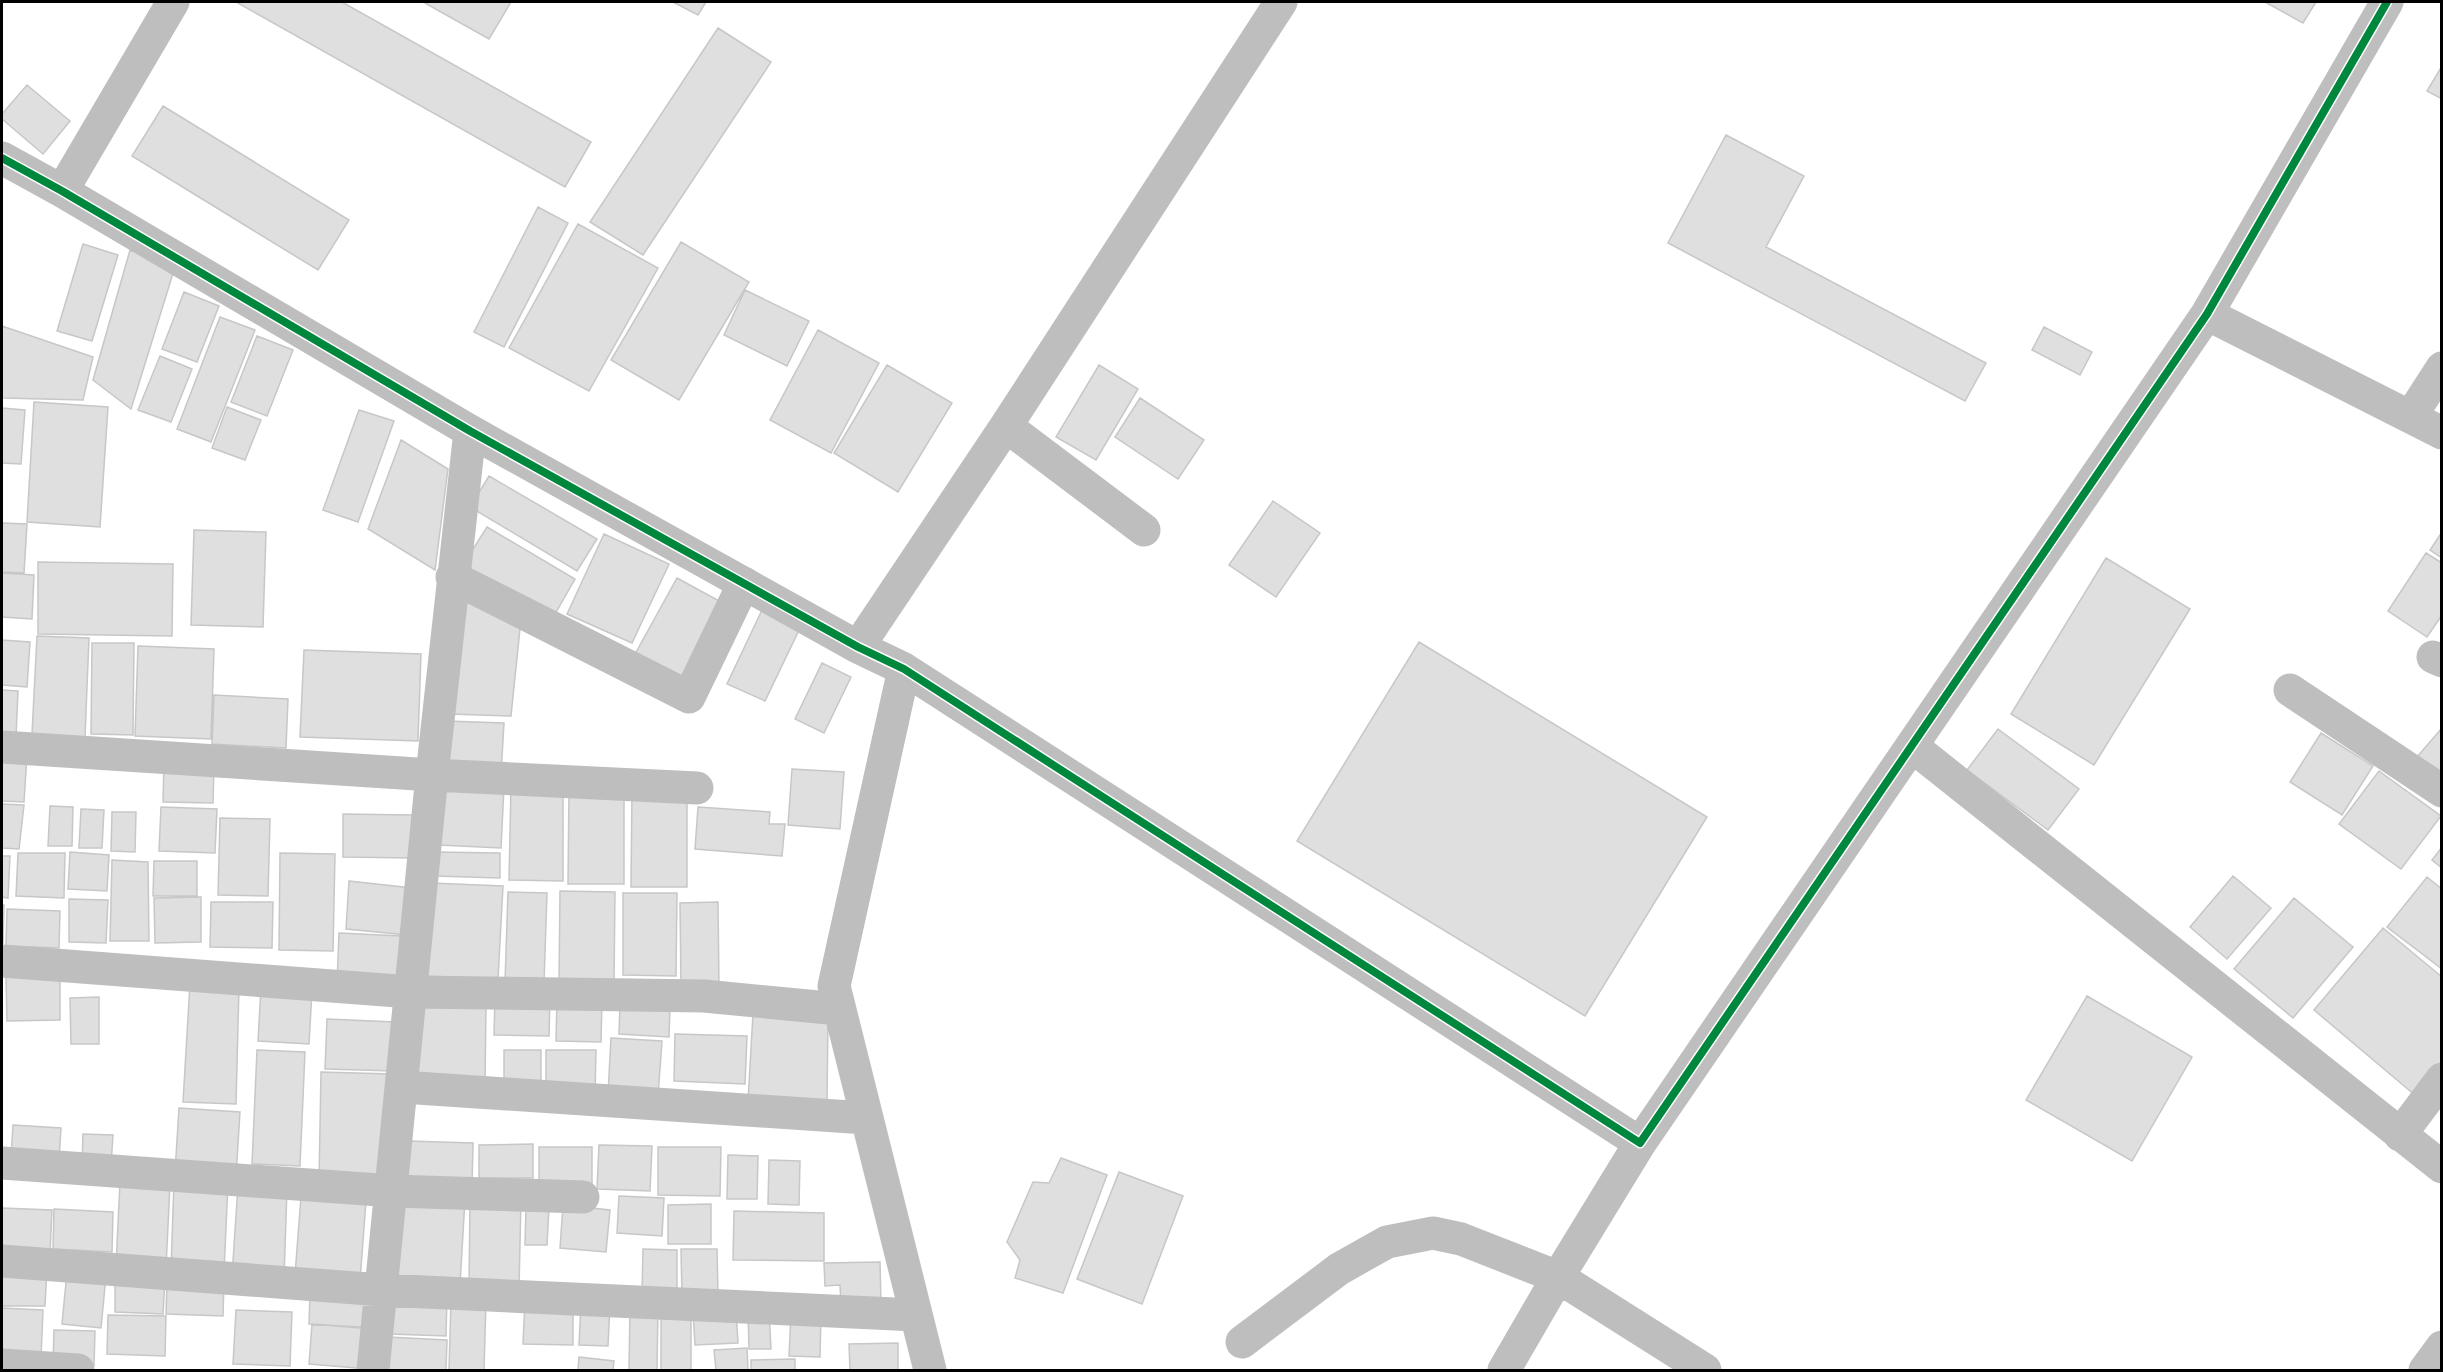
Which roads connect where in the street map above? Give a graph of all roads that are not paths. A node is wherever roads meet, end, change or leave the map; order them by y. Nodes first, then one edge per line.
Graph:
1 (173, 2) edge
2 (1281, 2) edge
3 (2387, 2) edge
4 (2, 158) edge
5 (62, 191) junction
6 (2207, 314) junction
7 (2442, 368) edge
8 (2411, 416) junction
9 (1006, 426) junction
10 (470, 431) junction
11 (2442, 433) edge
12 (1144, 530) dead end
13 (452, 577) junction
14 (744, 583) junction
15 (858, 647) junction
16 (904, 669) junction
17 (2290, 690) dead end
18 (2, 747) edge
19 (1912, 747) junction
20 (432, 775) junction
21 (697, 788) dead end
22 (2442, 791) edge
23 (2, 961) edge
24 (411, 992) junction
25 (839, 1009) junction
26 (2442, 1079) edge
27 (402, 1087) junction
28 (866, 1118) junction
29 (2400, 1135) junction
30 (1640, 1143) junction
31 (2, 1162) edge
32 (2442, 1167) edge
33 (393, 1191) junction
34 (583, 1197) dead end
35 (2, 1261) edge
36 (1557, 1277) junction
37 (382, 1290) junction
38 (916, 1315) junction
39 (1242, 1342) dead end
40 (2442, 1347) edge
41 (2, 1365) edge
42 (78, 1371) edge
43 (373, 1371) edge
44 (930, 1371) edge
45 (1504, 1371) edge
46 (1705, 1371) edge
47 (2425, 1371) edge

1 - 5 street
2 - 9 street
3 - 6 street
4 - 5 street
5 - 10 street
6 - 8 street
6 - 19 street
7 - 8 street
8 - 11 street
9 - 12 street
9 - 15 street
10 - 13 street
10 - 14 street
13 - 14 street
13 - 20 street
14 - 15 street
15 - 16 street
16 - 25 street
16 - 30 street
17 - 22 street
18 - 20 street
19 - 29 street
19 - 30 street
20 - 21 street
20 - 24 street
23 - 24 street
24 - 25 street
24 - 27 street
25 - 28 street
26 - 29 street
27 - 28 street
27 - 33 street
28 - 38 street
29 - 32 street
30 - 36 street
31 - 33 street
33 - 34 street
33 - 37 street
35 - 37 street
36 - 39 street
36 - 45 street
36 - 46 street
37 - 38 street
37 - 43 street
38 - 44 street
40 - 47 street
41 - 42 street

